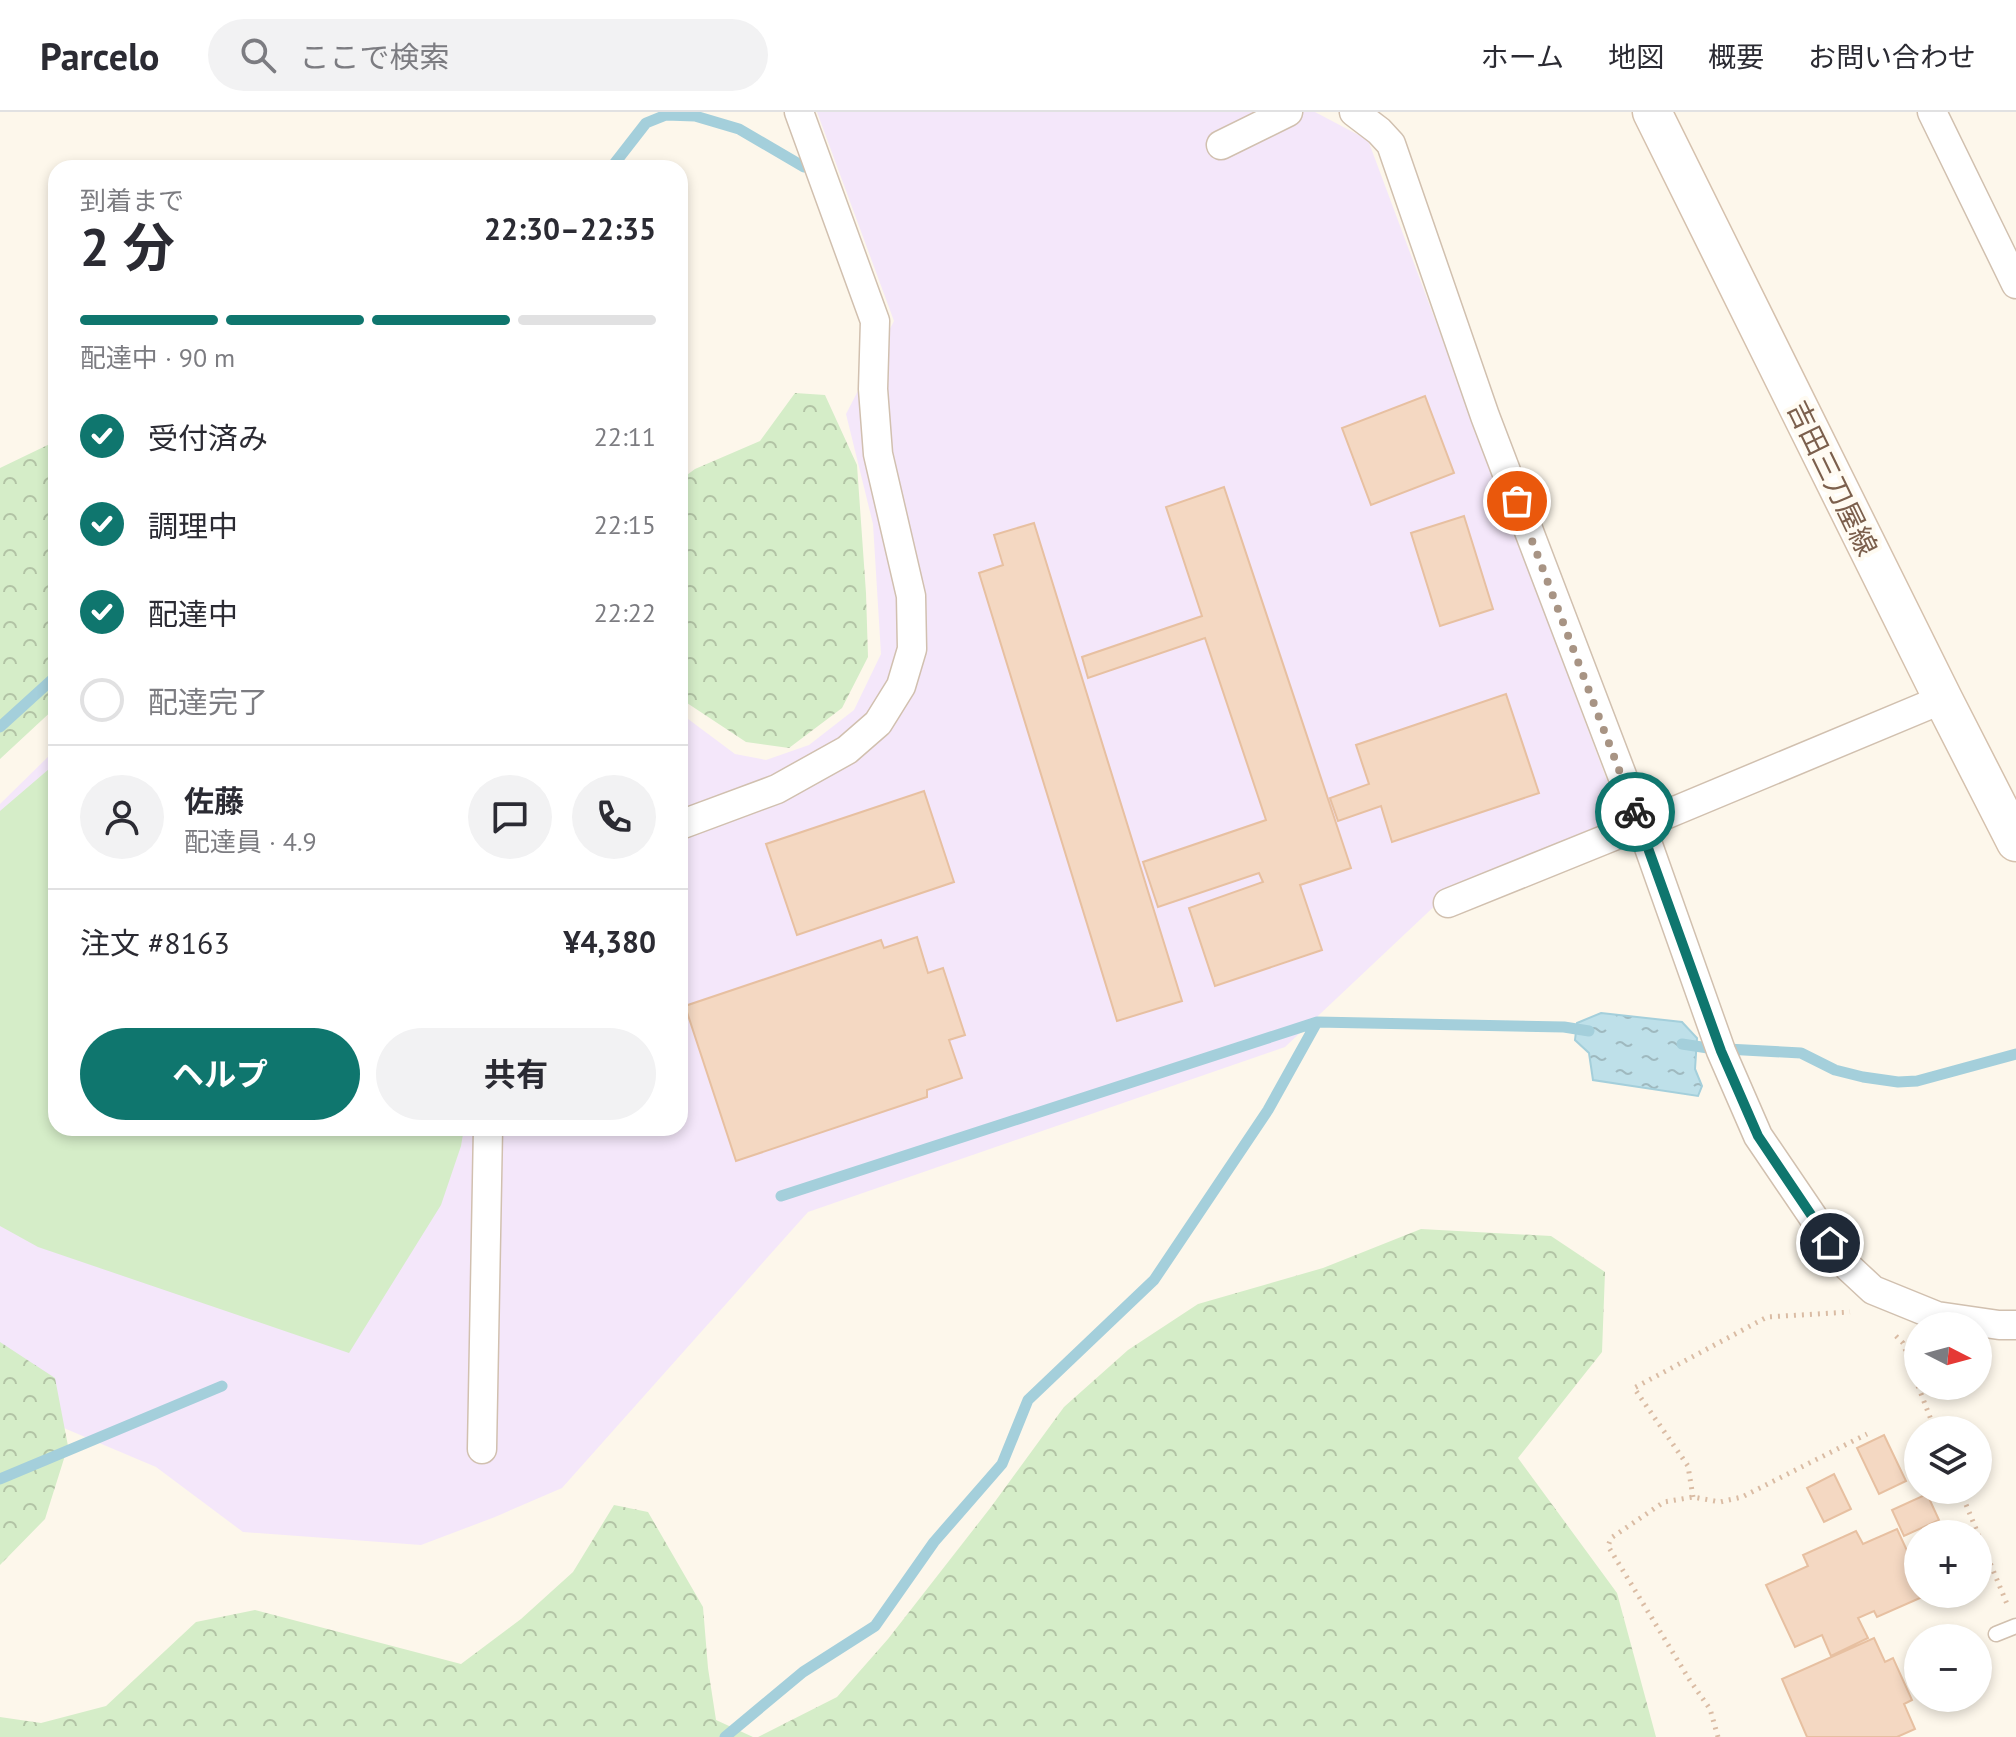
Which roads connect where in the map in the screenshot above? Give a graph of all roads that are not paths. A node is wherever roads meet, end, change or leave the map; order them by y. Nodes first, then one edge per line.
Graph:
1 (799, 112) edge
2 (1288, 112) edge
3 (1354, 112) edge
4 (1652, 112) edge
5 (1932, 112) edge
6 (1221, 145) dead end
7 (2016, 284) edge
8 (1943, 699) junction
9 (688, 822) edge
10 (1641, 825) junction
11 (2016, 842) edge
12 (1448, 903) dead end
13 (488, 1136) edge
14 (2016, 1325) edge
15 (482, 1449) dead end
16 (2013, 1620) edge
17 (1996, 1634) dead end

1 - 9 street
2 - 6 street
3 - 10 street
4 - 8 main road, 吉田三刀屋線
5 - 7 street
8 - 10 street
8 - 11 main road, 吉田三刀屋線
10 - 12 street
10 - 14 street
13 - 15 street
16 - 17 lane

